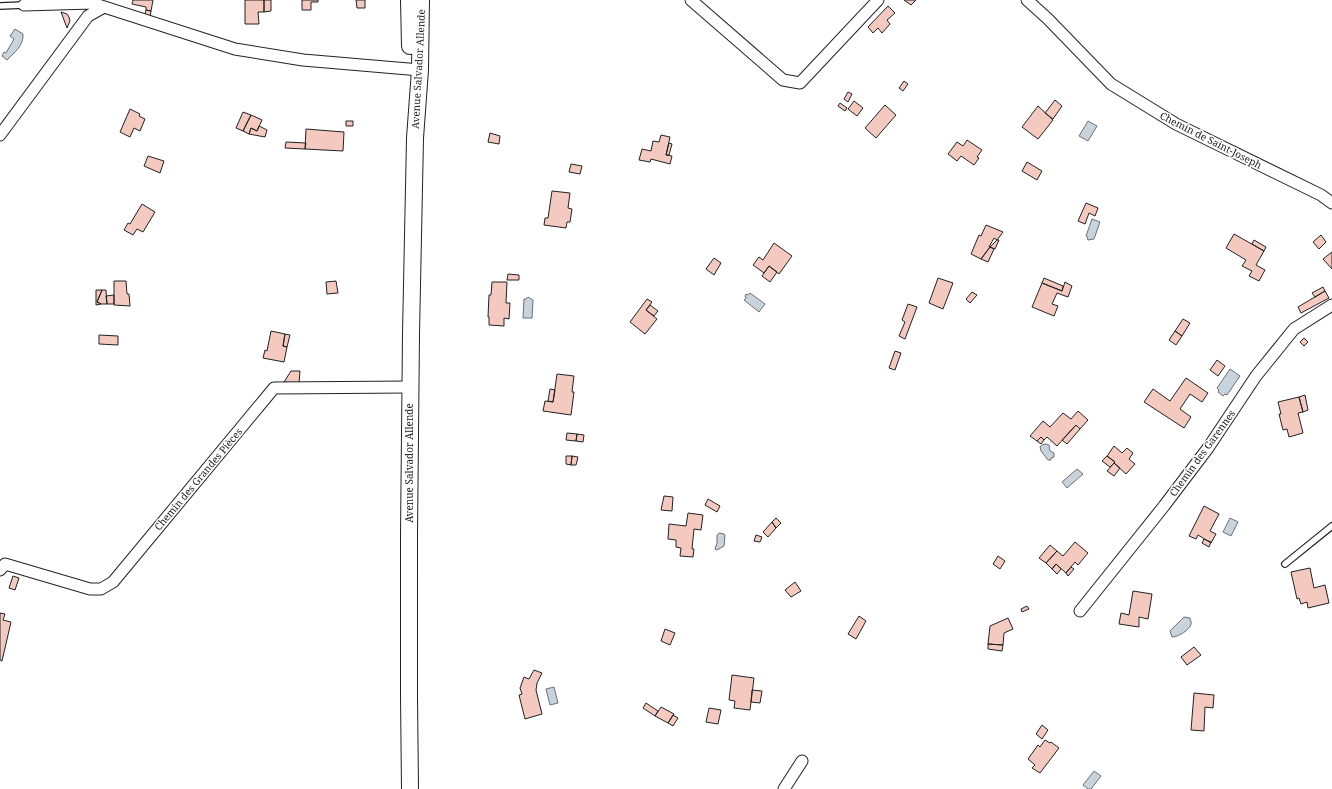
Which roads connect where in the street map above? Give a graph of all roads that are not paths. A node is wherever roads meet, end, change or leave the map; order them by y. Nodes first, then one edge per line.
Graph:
1 (409, 0) edge
2 (422, 0) edge
3 (691, 0) edge
4 (878, 0) edge
5 (1027, 0) edge
6 (24, 5) joint
7 (0, 6) edge
8 (104, 7) junction
9 (415, 70) junction
10 (0, 134) edge
11 (1332, 203) edge
12 (1332, 305) edge
13 (410, 387) junction
14 (1332, 526) edge
15 (1285, 564) dead end
16 (0, 570) edge
17 (1080, 611) dead end
18 (802, 761) dead end
19 (410, 789) edge
20 (784, 789) edge

1 - 9 main road, Avenue Salvador Allende
2 - 9 main road, Avenue Salvador Allende
3 - 4 street
5 - 11 street, Chemin de Saint-Joseph
6 - 7 lane
6 - 8 street
8 - 9 street
8 - 10 street
9 - 13 main road, Avenue Salvador Allende
12 - 17 street, Chemin des Garennes
13 - 16 street, Chemin des Grandes Pièces
13 - 19 main road, Avenue Salvador Allende
14 - 15 lane
18 - 20 street

